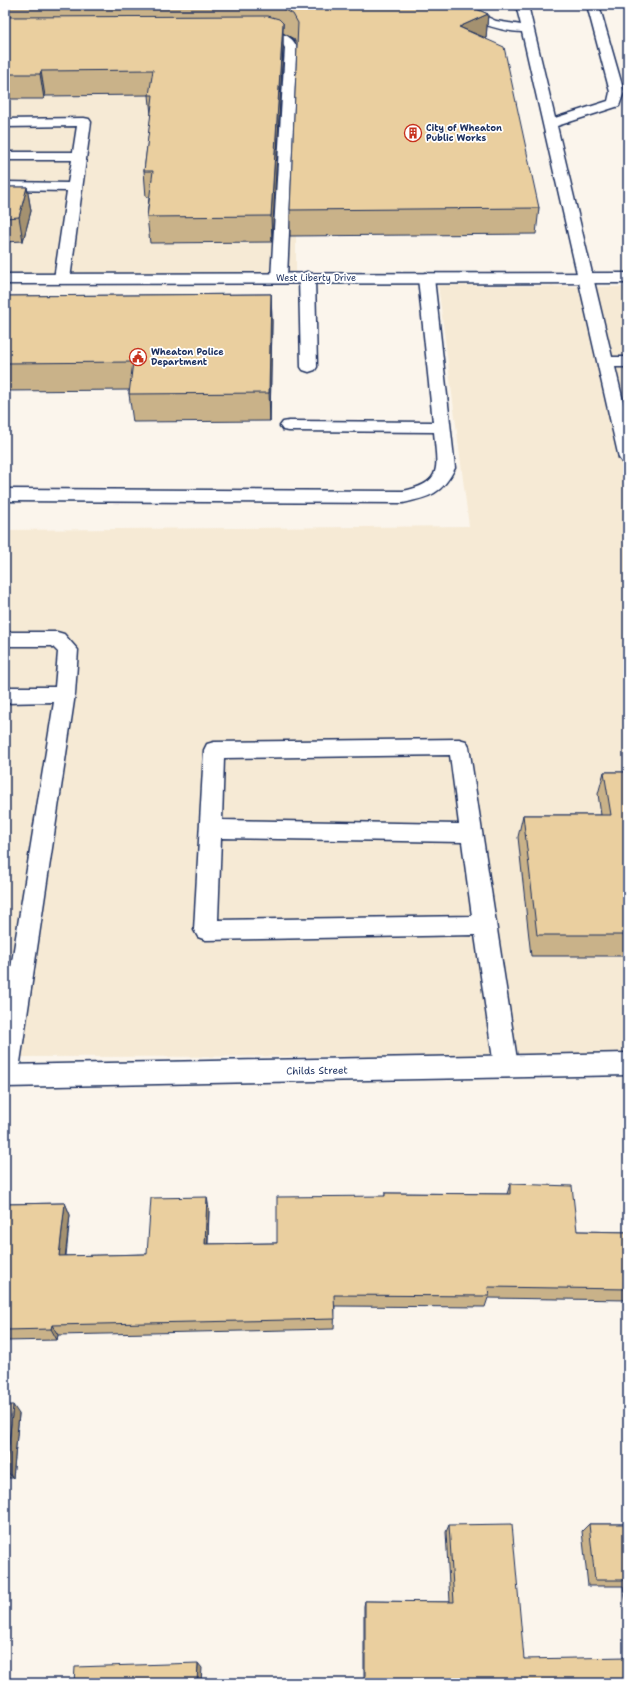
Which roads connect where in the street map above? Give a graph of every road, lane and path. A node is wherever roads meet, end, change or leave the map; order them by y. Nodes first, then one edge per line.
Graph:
1 (459, 5) edge
2 (522, 5) edge
3 (593, 5) edge
4 (528, 29) junction
5 (245, 35) edge
6 (5, 123) edge
7 (550, 124) junction
8 (5, 156) edge
9 (79, 156) junction
10 (5, 186) edge
11 (75, 187) junction
12 (307, 277) junction
13 (279, 278) junction
14 (426, 278) junction
15 (585, 278) junction
16 (628, 278) edge
17 (5, 279) edge
18 (62, 279) junction
19 (605, 362) junction
20 (628, 362) edge
21 (309, 367) dead end
22 (289, 426) dead end
23 (442, 427) junction
24 (628, 458) edge
25 (5, 495) edge
26 (5, 639) edge
27 (5, 694) edge
28 (65, 694) junction
29 (210, 829) junction
30 (472, 833) junction
31 (486, 925) junction
32 (628, 1064) edge
33 (506, 1066) junction
34 (5, 1076) edge

1 - 4 street
2 - 4 street
3 - 7 street
4 - 7 street
5 - 13 street
6 - 9 street
7 - 15 street
8 - 9 street
9 - 11 street
10 - 11 street
11 - 18 street
12 - 13 street, West Liberty Drive
12 - 14 street, West Liberty Drive
12 - 21 street
13 - 18 street, West Liberty Drive
14 - 15 street, West Liberty Drive
14 - 23 street
15 - 16 street, West Liberty Drive
15 - 19 street
17 - 18 street, West Liberty Drive
19 - 20 street
19 - 24 street
22 - 23 street
23 - 25 street
26 - 28 street
27 - 28 street
28 - 34 street
29 - 30 street
29 - 30 street
29 - 31 street
30 - 31 street
31 - 33 street
32 - 33 street, Childs Street
33 - 34 street, Childs Street

